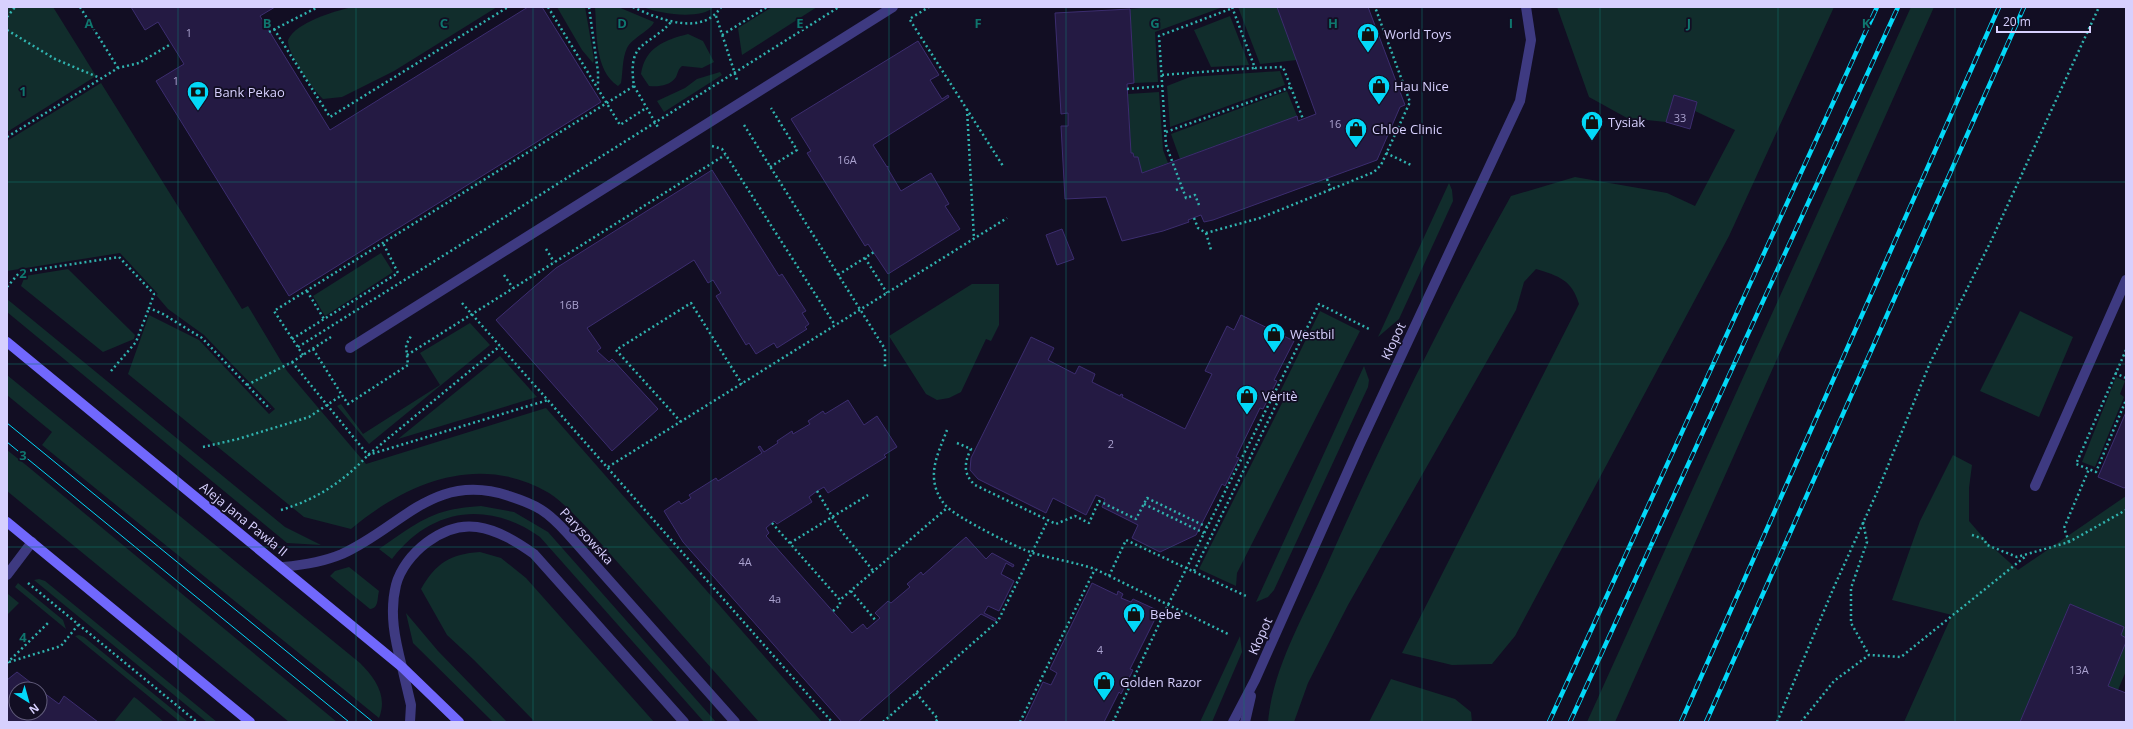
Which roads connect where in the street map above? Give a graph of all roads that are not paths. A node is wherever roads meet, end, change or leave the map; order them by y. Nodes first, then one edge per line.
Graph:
1 (893, 7) edge
2 (1526, 7) edge
3 (2126, 280) edge
4 (7, 342) edge
5 (350, 348) dead end
6 (2035, 486) dead end
7 (7, 522) edge
8 (32, 542) junction
9 (283, 568) junction
10 (9, 572) edge
11 (402, 667) junction
12 (1255, 680) junction
13 (250, 722) edge
14 (410, 722) edge
15 (459, 722) edge
16 (684, 722) edge
17 (734, 722) edge
18 (1233, 722) edge
19 (1245, 722) edge

1 - 5 street
2 - 12 street, Kłopot
3 - 6 street
4 - 9 main road, Aleja Jana Pawła II
7 - 8 main road
8 - 10 street
8 - 13 main road
9 - 11 main road, Aleja Jana Pawła II
9 - 17 street, Parysowska
11 - 14 street
11 - 15 main road, Aleja Jana Pawła II
11 - 16 street
12 - 18 street, Kłopot
12 - 19 street, Kłopot

